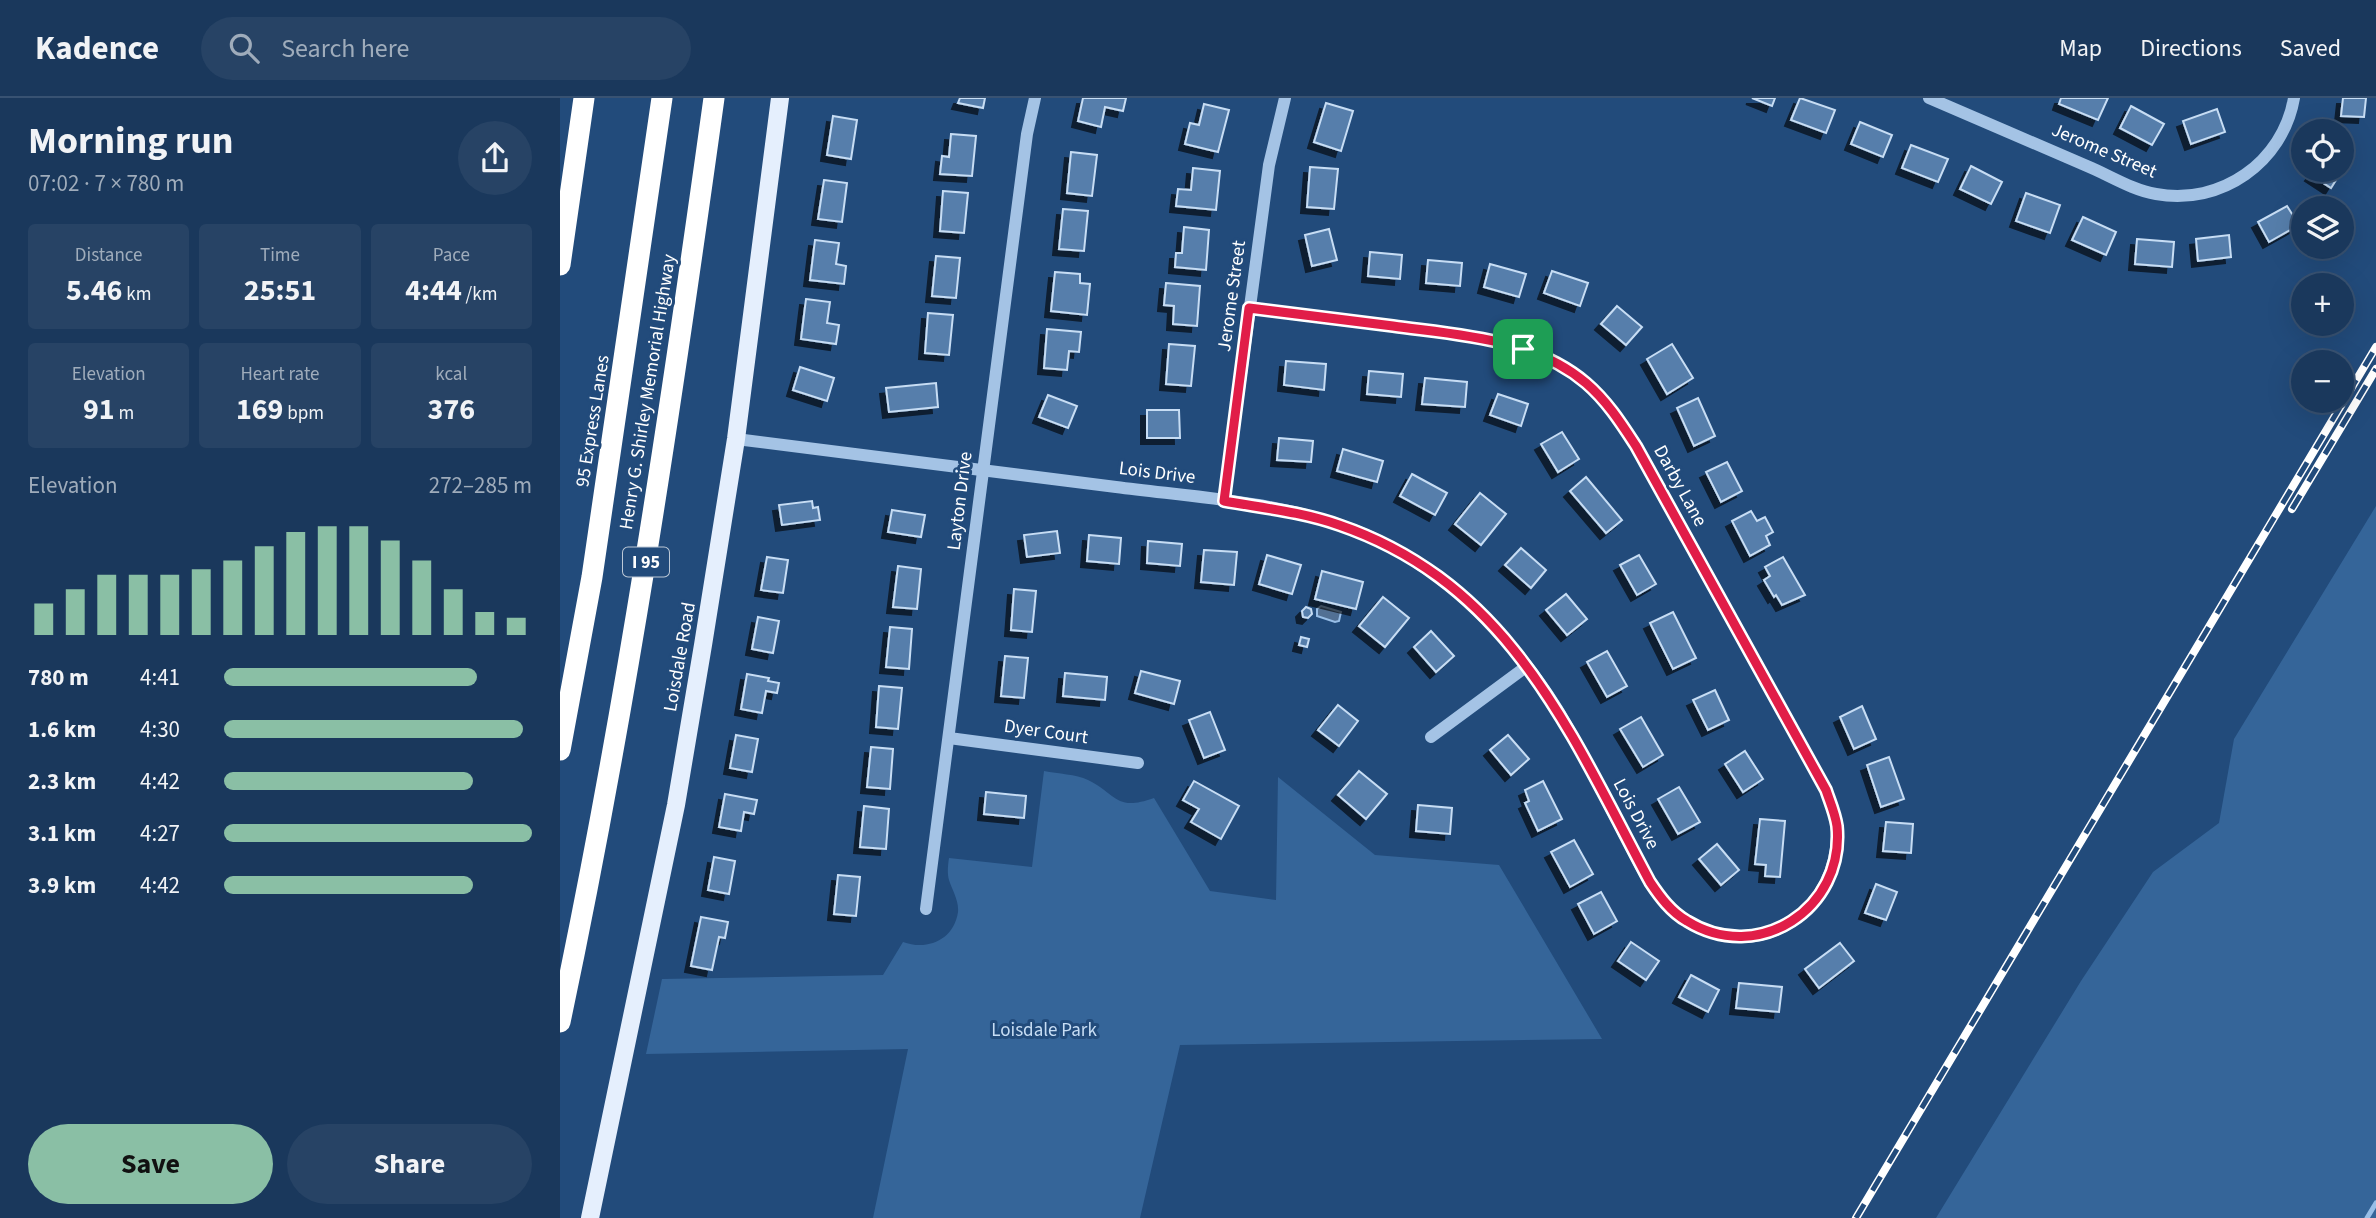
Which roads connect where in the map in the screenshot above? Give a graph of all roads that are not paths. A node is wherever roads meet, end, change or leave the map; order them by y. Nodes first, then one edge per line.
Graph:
1 (584, 98) edge
2 (663, 98) edge
3 (714, 98) edge
4 (780, 98) edge
5 (1035, 98) edge
6 (1284, 98) edge
7 (1929, 98) edge
8 (2294, 98) edge
9 (560, 265) edge
10 (1249, 308) junction
11 (736, 439) junction
12 (984, 470) junction
13 (1224, 501) junction
14 (1527, 666) junction
15 (1431, 737) dead end
16 (949, 738) junction
17 (560, 750) edge
18 (1138, 763) dead end
19 (926, 909) dead end
20 (1793, 922) joint
21 (560, 1023) edge
22 (590, 1218) edge

1 - 9 highway
2 - 17 highway, 95 Express Lanes
3 - 21 highway, Henry G. Shirley Memorial Highway / I 95
4 - 11 main road, Loisdale Road
5 - 12 street, Layton Drive
6 - 10 street, Jerome Street
7 - 8 street, Jerome Street
10 - 13 street, Jerome Street
10 - 20 street, Darby Lane
11 - 12 street, Lois Drive
11 - 22 main road, Loisdale Road
12 - 13 street, Lois Drive
12 - 16 street, Layton Drive
13 - 14 street, Lois Drive
14 - 15 street
14 - 20 street, Lois Drive
16 - 18 street, Dyer Court
16 - 19 street, Layton Drive

